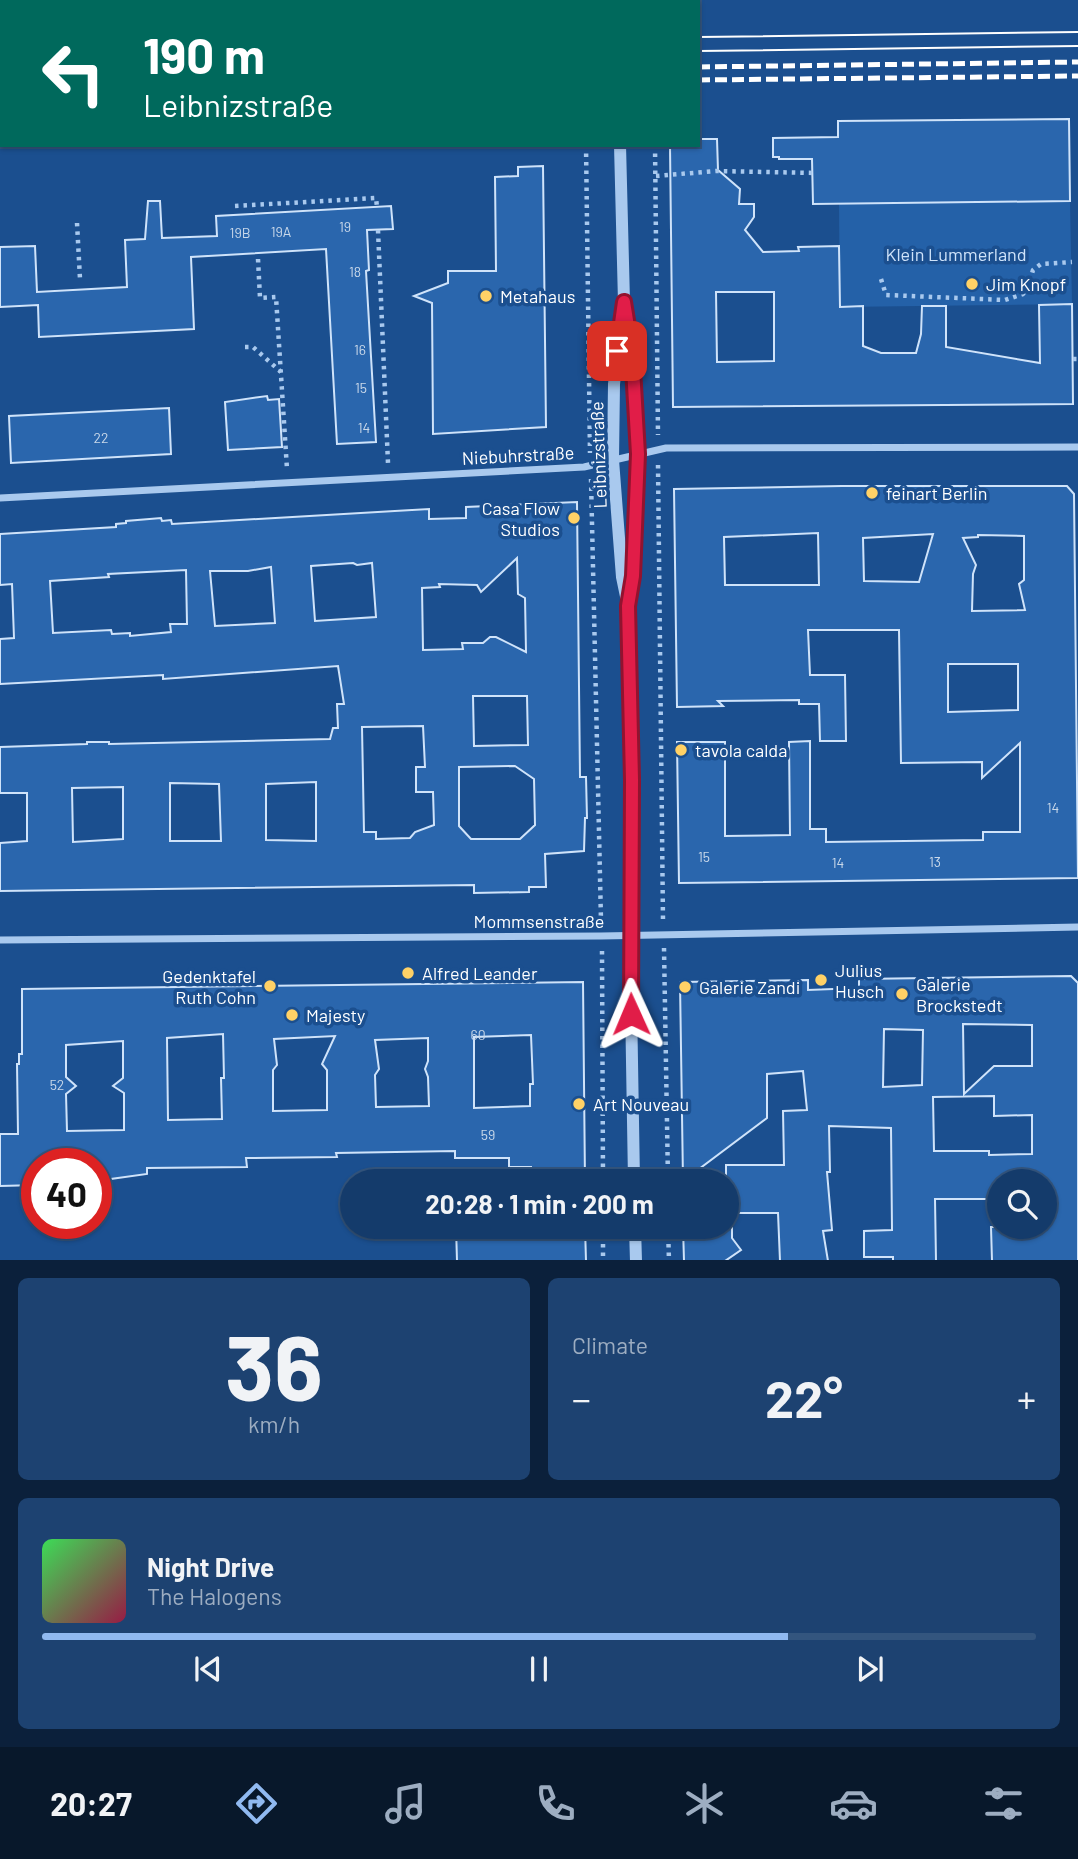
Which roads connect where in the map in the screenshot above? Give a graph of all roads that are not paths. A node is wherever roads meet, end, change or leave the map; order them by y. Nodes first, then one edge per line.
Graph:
1 (620, 147) edge
2 (624, 302) junction
3 (1078, 447) edge
4 (638, 454) junction
5 (613, 460) junction
6 (0, 498) edge
7 (628, 606) junction
8 (1078, 927) edge
9 (631, 936) junction
10 (0, 940) edge
11 (634, 1169) edge
12 (635, 1239) edge
13 (636, 1260) edge

1 - 2 street, Leibnizstraße
2 - 4 street, Leibnizstraße
2 - 5 street, Leibnizstraße
3 - 4 street, Niebuhrstraße
4 - 5 street, Niebuhrstraße
4 - 7 street, Leibnizstraße
5 - 6 street, Niebuhrstraße
5 - 7 street, Leibnizstraße
7 - 9 street, Leibnizstraße
8 - 9 street, Mommsenstraße
9 - 10 street, Mommsenstraße
9 - 11 street, Leibnizstraße
12 - 13 street

